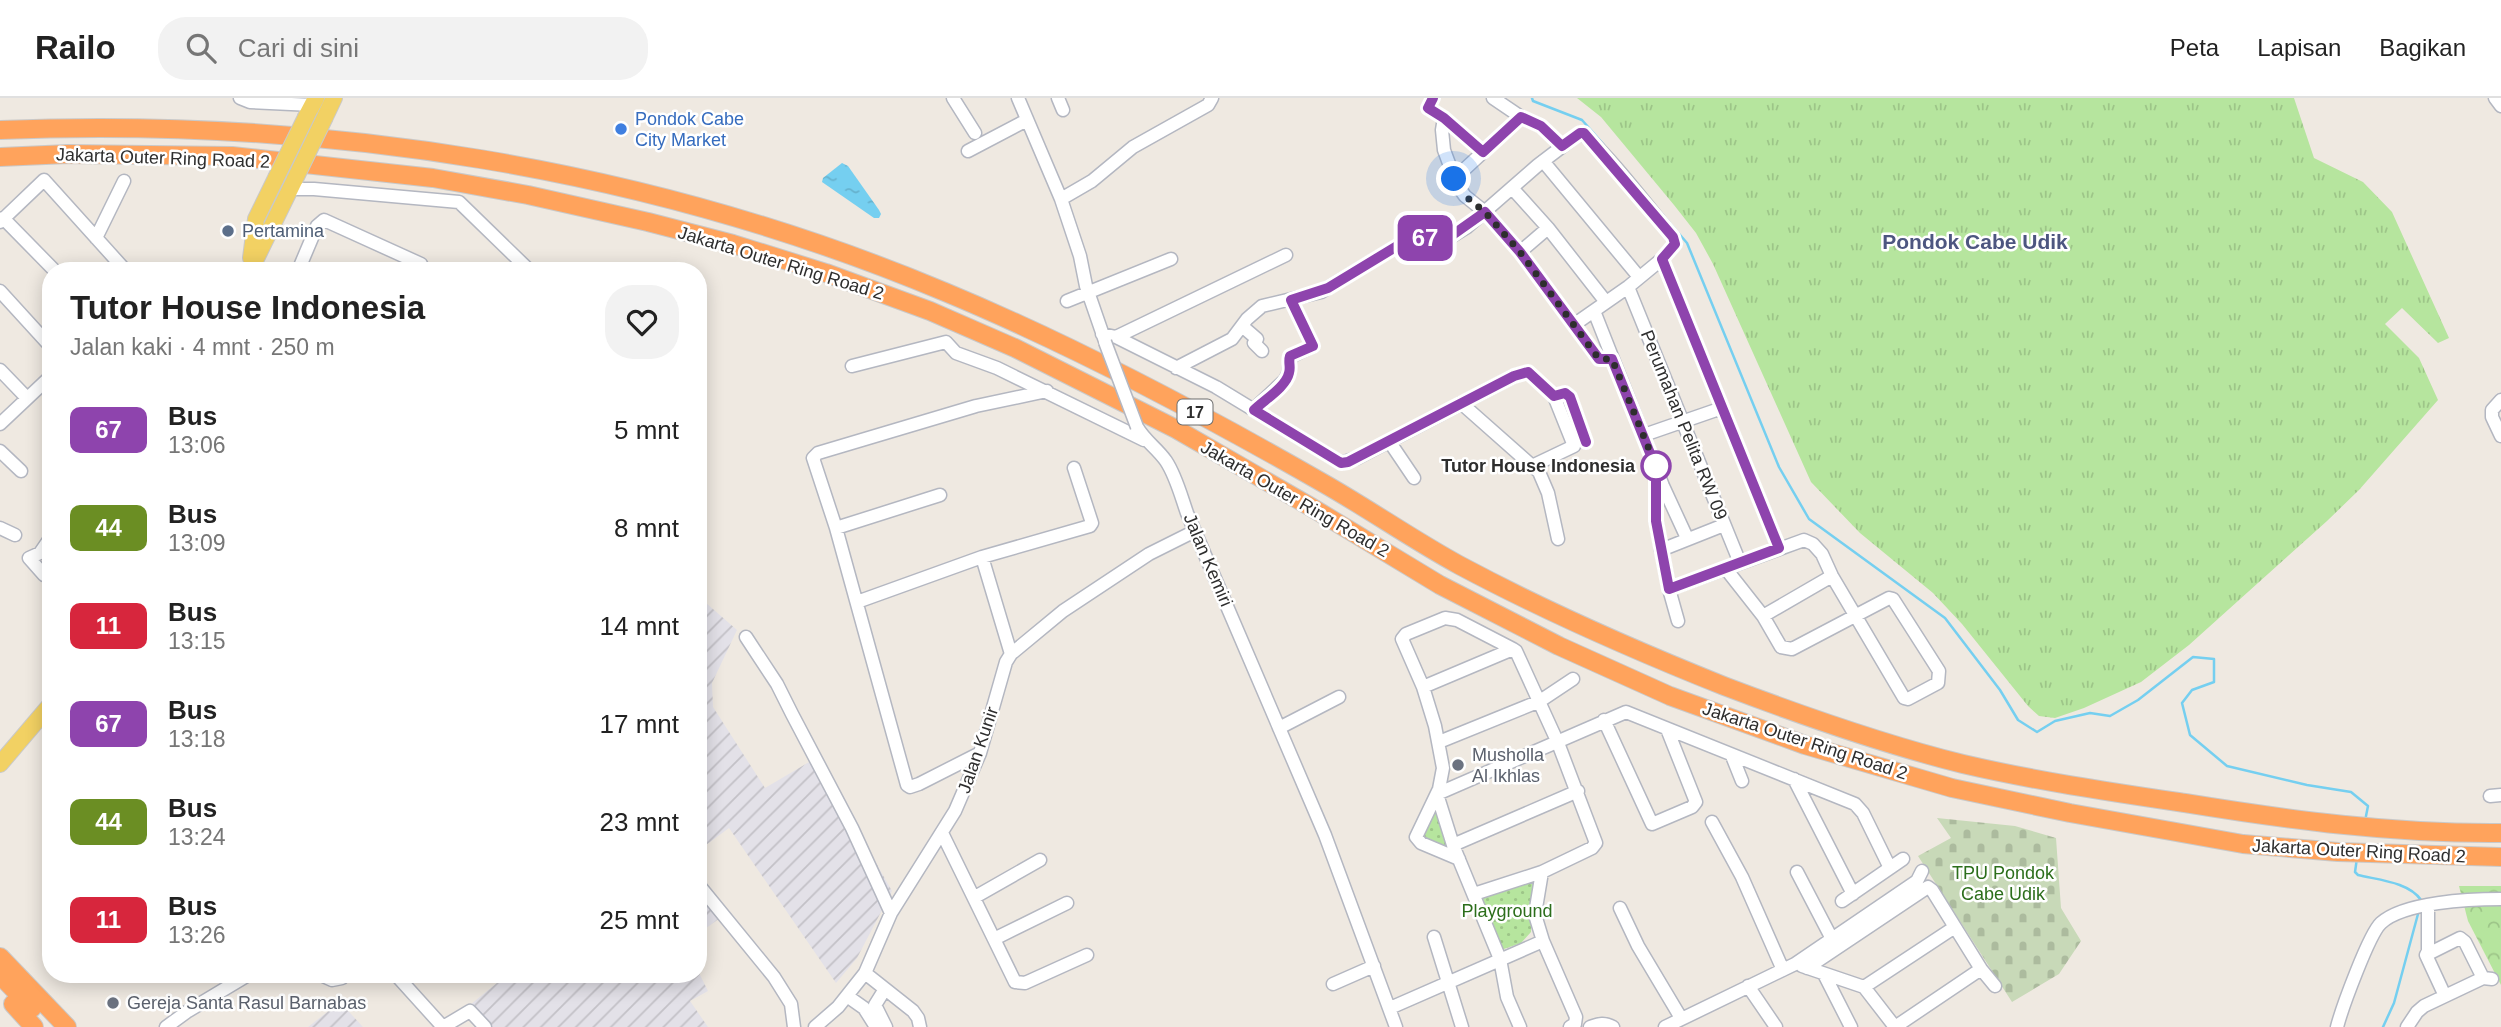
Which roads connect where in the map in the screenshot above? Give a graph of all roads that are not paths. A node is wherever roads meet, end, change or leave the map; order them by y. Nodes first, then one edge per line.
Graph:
1 (240, 98) edge
2 (334, 98) edge
3 (953, 98) edge
4 (1018, 98) edge
5 (1212, 98) edge
6 (1433, 98) edge
7 (1493, 98) edge
8 (2495, 98) edge
9 (2501, 106) edge
10 (311, 107) edge
11 (1521, 117) junction
12 (1444, 118) junction
13 (1027, 120) junction
14 (0, 130) edge
15 (975, 133) dead end
16 (1562, 146) junction
17 (968, 151) dead end
18 (1483, 152) junction
19 (0, 157) edge
20 (1543, 161) junction
21 (1454, 179) junction
22 (124, 181) dead end
23 (292, 184) junction
24 (1512, 188) junction
25 (1062, 199) junction
26 (1485, 212) junction
27 (2, 220) edge
28 (1548, 228) junction
29 (96, 238) junction
30 (1520, 252) junction
31 (1286, 255) dead end
32 (1171, 259) dead end
33 (1662, 259) junction
34 (46, 262) edge
35 (119, 262) edge
36 (250, 262) edge
37 (253, 262) edge
38 (302, 262) edge
39 (417, 262) edge
40 (521, 262) edge
41 (1227, 275) dead end
42 (1639, 277) junction
43 (1628, 287) junction
44 (0, 291) edge
45 (1088, 293) junction
46 (1291, 300) junction
47 (1068, 301) dead end
48 (1606, 302) junction
49 (1594, 311) junction
50 (1575, 324) junction
51 (1242, 326) junction
52 (42, 337) edge
53 (1107, 337) junction
54 (1262, 351) dead end
55 (1612, 359) junction
56 (852, 366) dead end
57 (1176, 368) junction
58 (0, 370) edge
59 (42, 384) edge
60 (1047, 391) junction
61 (1554, 396) junction
62 (27, 398) junction
63 (2501, 400) edge
64 (1461, 403) junction
65 (1722, 408) junction
66 (1254, 410) junction
67 (1684, 423) junction
68 (0, 424) edge
69 (1644, 435) junction
70 (2501, 436) edge
71 (1145, 440) junction
72 (1389, 441) junction
73 (1586, 442) dead end
74 (0, 451) edge
75 (1532, 466) junction
76 (1074, 468) dead end
77 (1656, 468) junction
78 (21, 471) dead end
79 (1414, 478) dead end
80 (940, 495) dead end
81 (1724, 525) junction
82 (0, 528) edge
83 (836, 528) junction
84 (1195, 531) junction
85 (15, 535) dead end
86 (1687, 538) junction
87 (1558, 539) dead end
88 (1779, 548) junction
89 (42, 550) edge
90 (1661, 550) junction
91 (982, 557) junction
92 (1740, 564) junction
93 (1726, 569) junction
94 (42, 573) edge
95 (1832, 576) junction
96 (1669, 589) junction
97 (857, 602) junction
98 (1856, 614) junction
99 (1763, 616) junction
100 (1678, 621) dead end
101 (746, 636) dead end
102 (1513, 649) junction
103 (1011, 654) junction
104 (1573, 679) dead end
105 (1423, 687) junction
106 (1339, 697) dead end
107 (42, 701) edge
108 (1540, 701) junction
109 (42, 715) edge
110 (1604, 720) junction
111 (1279, 728) junction
112 (1667, 729) junction
113 (1439, 742) junction
114 (1558, 743) junction
115 (0, 749) edge
116 (980, 752) junction
117 (1732, 756) junction
118 (0, 764) edge
119 (1794, 779) junction
120 (1742, 781) dead end
121 (1578, 791) junction
122 (1437, 794) junction
123 (1712, 822) dead end
124 (942, 833) junction
125 (2501, 833) edge
126 (1453, 845) junction
127 (2501, 858) edge
128 (1459, 859) junction
129 (1903, 859) dead end
130 (1040, 860) dead end
131 (1890, 868) junction
132 (1922, 871) dead end
133 (1542, 872) junction
134 (1797, 872) dead end
135 (1475, 894) junction
136 (707, 895) edge
137 (975, 897) junction
138 (2501, 899) edge
139 (1067, 903) dead end
140 (2428, 905) junction
141 (1620, 908) dead end
142 (891, 913) junction
143 (1955, 927) junction
144 (1434, 937) dead end
145 (995, 939) junction
146 (1832, 939) junction
147 (1543, 940) junction
148 (1087, 955) dead end
149 (2426, 955) junction
150 (0, 957) edge
151 (1500, 959) junction
152 (1374, 966) junction
153 (1801, 966) junction
154 (1981, 969) junction
155 (1783, 970) junction
156 (865, 973) junction
157 (1824, 974) junction
158 (0, 975) edge
159 (235, 983) edge
160 (403, 983) edge
161 (1447, 983) junction
162 (1333, 984) dead end
163 (1748, 986) junction
164 (1995, 986) dead end
165 (1864, 987) junction
166 (885, 989) junction
167 (0, 990) edge
168 (847, 996) junction
169 (2445, 996) junction
170 (0, 1008) edge
171 (1390, 1008) junction
172 (1681, 1018) junction
173 (18, 1027) edge
174 (34, 1027) edge
175 (50, 1027) edge
176 (67, 1027) edge
177 (166, 1027) edge
178 (485, 1027) edge
179 (794, 1027) edge
180 (815, 1027) edge
181 (877, 1027) edge
182 (886, 1027) edge
183 (920, 1027) edge
184 (1396, 1027) edge
185 (1462, 1027) edge
186 (1520, 1027) edge
187 (1570, 1027) edge
188 (1591, 1027) edge
189 (1613, 1027) edge
190 (1665, 1027) edge
191 (1776, 1027) edge
192 (1851, 1027) edge
193 (1895, 1027) edge
194 (2337, 1027) edge
195 (2407, 1027) edge

1 - 10 street
2 - 23 main road, bridge
3 - 15 street
4 - 13 street, Jalan Kemiri
5 - 25 street
6 - 12 street
7 - 11 street
8 - 9 street
10 - 36 main road, bridge
11 - 16 street
11 - 18 street
12 - 18 street
12 - 21 street
13 - 17 street
13 - 25 street, Jalan Kemiri
14 - 125 highway, Jakarta Outer Ring Road 2 / 17
16 - 20 street
16 - 33 street
18 - 21 street
19 - 127 highway, Jakarta Outer Ring Road 2 / 17
20 - 24 street
20 - 42 street
21 - 26 street
22 - 29 street
23 - 37 main road
23 - 40 street
24 - 26 street
24 - 28 street
25 - 45 street, Jalan Kemiri
26 - 30 street
26 - 46 street
27 - 29 street
27 - 34 street
28 - 30 street
28 - 48 street
29 - 35 street
30 - 50 street
31 - 53 street
32 - 45 street
33 - 42 street
33 - 65 street
38 - 39 street
41 - 53 street
42 - 43 street
43 - 48 street
43 - 67 street, Perumahan Pelita RW 09
44 - 52 street
45 - 47 street
45 - 53 street, Jalan Kemiri
46 - 51 street
46 - 66 street
48 - 49 street
49 - 50 street
49 - 55 street
50 - 55 street
51 - 54 street
51 - 57 street
53 - 57 street
53 - 71 street, Jalan Kemiri, bridge
55 - 69 street
56 - 60 street
57 - 66 street
58 - 62 street
59 - 62 street
60 - 71 street
60 - 83 street
61 - 64 street
61 - 73 street
61 - 75 street
62 - 68 street
63 - 70 street
64 - 72 street
64 - 75 street
65 - 67 street
65 - 88 street
66 - 72 street
67 - 69 street
67 - 81 street, Perumahan Pelita RW 09
69 - 77 street
71 - 84 street, Jalan Kemiri
72 - 79 street
74 - 78 street
75 - 87 street
76 - 91 street
77 - 86 street
77 - 90 street
80 - 83 street
81 - 86 street
81 - 92 street, Perumahan Pelita RW 09
82 - 85 street
83 - 97 street
84 - 103 street, Jalan Kunir
84 - 111 street, Jalan Kemiri
86 - 90 street
88 - 92 street
88 - 95 street
89 - 94 street
90 - 96 street
91 - 97 street
91 - 103 street
92 - 93 street
93 - 96 street
93 - 99 street
95 - 98 street
95 - 99 street
96 - 100 street
97 - 116 street
98 - 98 street
98 - 99 street
101 - 142 street
102 - 105 street
102 - 105 street
102 - 108 street
103 - 116 street, Jalan Kunir
104 - 108 street
105 - 113 street
106 - 111 street
107 - 115 main road
108 - 113 street
108 - 114 street
109 - 118 main road
110 - 112 street
110 - 112 street
110 - 114 street
111 - 152 street, Jalan Kemiri
112 - 117 street
113 - 122 street
114 - 121 street
114 - 122 street
116 - 124 street, Jalan Kunir
117 - 119 street
117 - 120 street
119 - 131 street
119 - 131 street
121 - 126 street
121 - 133 street
122 - 126 street
122 - 128 street
123 - 155 street
124 - 137 street
124 - 142 street, Jalan Kunir
126 - 128 street
128 - 135 street
129 - 131 street
130 - 137 street
132 - 146 street
133 - 135 street
133 - 147 street
134 - 146 street
135 - 151 street
136 - 179 street
137 - 145 street
138 - 140 street
139 - 145 street
140 - 149 street
140 - 194 street
141 - 172 street
142 - 156 street, Jalan Kunir
143 - 153 street
143 - 154 street
143 - 165 street
144 - 161 street
145 - 148 street
146 - 153 street
147 - 151 street
147 - 187 street
149 - 169 street
149 - 169 street
150 - 176 highway
151 - 161 street
151 - 186 street
152 - 162 street
152 - 171 street, Jalan Kemiri
153 - 155 street
153 - 157 street
154 - 164 street
154 - 193 street
155 - 163 street
156 - 166 street
156 - 168 street, Jalan Kunir
157 - 165 street
157 - 192 street
158 - 175 highway
159 - 177 street
160 - 178 street
161 - 171 street
161 - 185 street
163 - 172 street
163 - 191 street
165 - 193 street
166 - 182 street
166 - 183 street
167 - 174 highway
168 - 180 street, Jalan Kunir
168 - 181 street
169 - 195 street
170 - 173 highway
171 - 184 street, Jalan Kemiri
172 - 190 street
188 - 189 street

